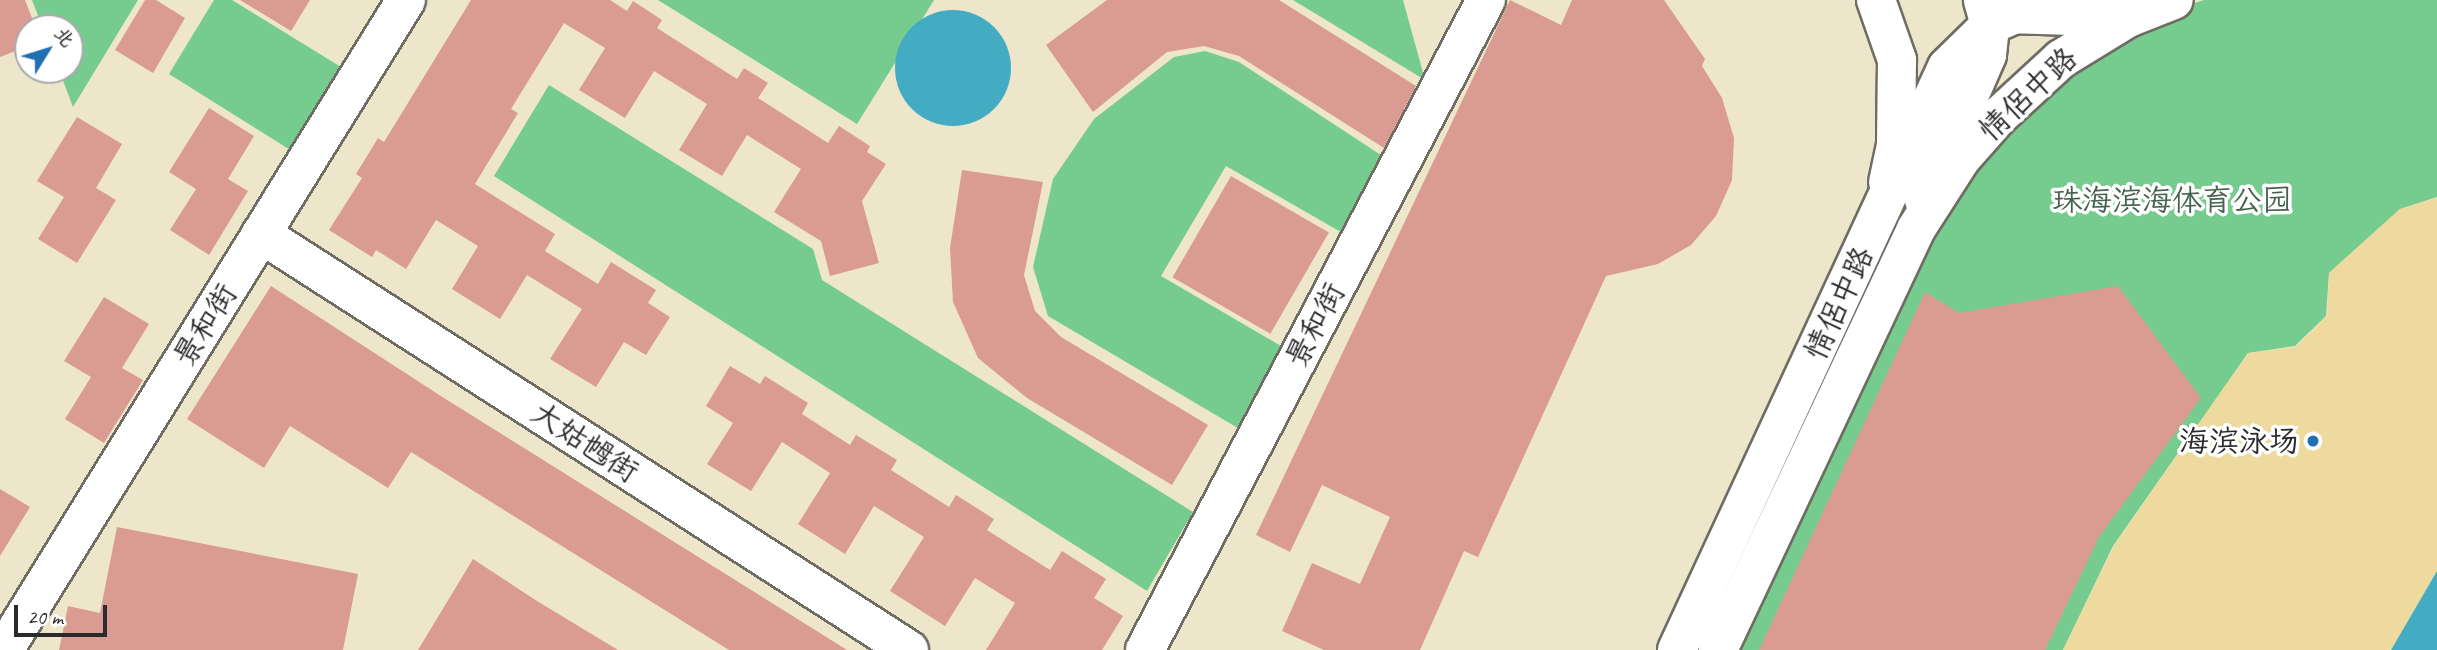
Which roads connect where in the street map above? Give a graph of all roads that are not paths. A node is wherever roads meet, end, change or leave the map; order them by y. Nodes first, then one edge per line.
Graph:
1 (406, 0) edge
2 (1486, 0) edge
3 (1876, 0) edge
4 (2048, 0) edge
5 (2171, 1) edge
6 (1989, 8) edge
7 (1881, 211) junction
8 (1916, 229) junction
9 (261, 234) junction
10 (4, 650) edge
11 (909, 650) edge
12 (1144, 650) edge
13 (1677, 650) edge
14 (1718, 650) edge

1 - 9 main road, 景和街
2 - 12 main road, 景和街
3 - 7 main road
4 - 6 main road, 情侣中路
5 - 6 main road
5 - 8 main road, 情侶中路
6 - 7 main road, 情侣中路
6 - 8 main road
7 - 13 main road, 情侣中路
8 - 14 main road, 情侣中路
9 - 10 main road, 景和街
9 - 11 main road, 大姑乸街

